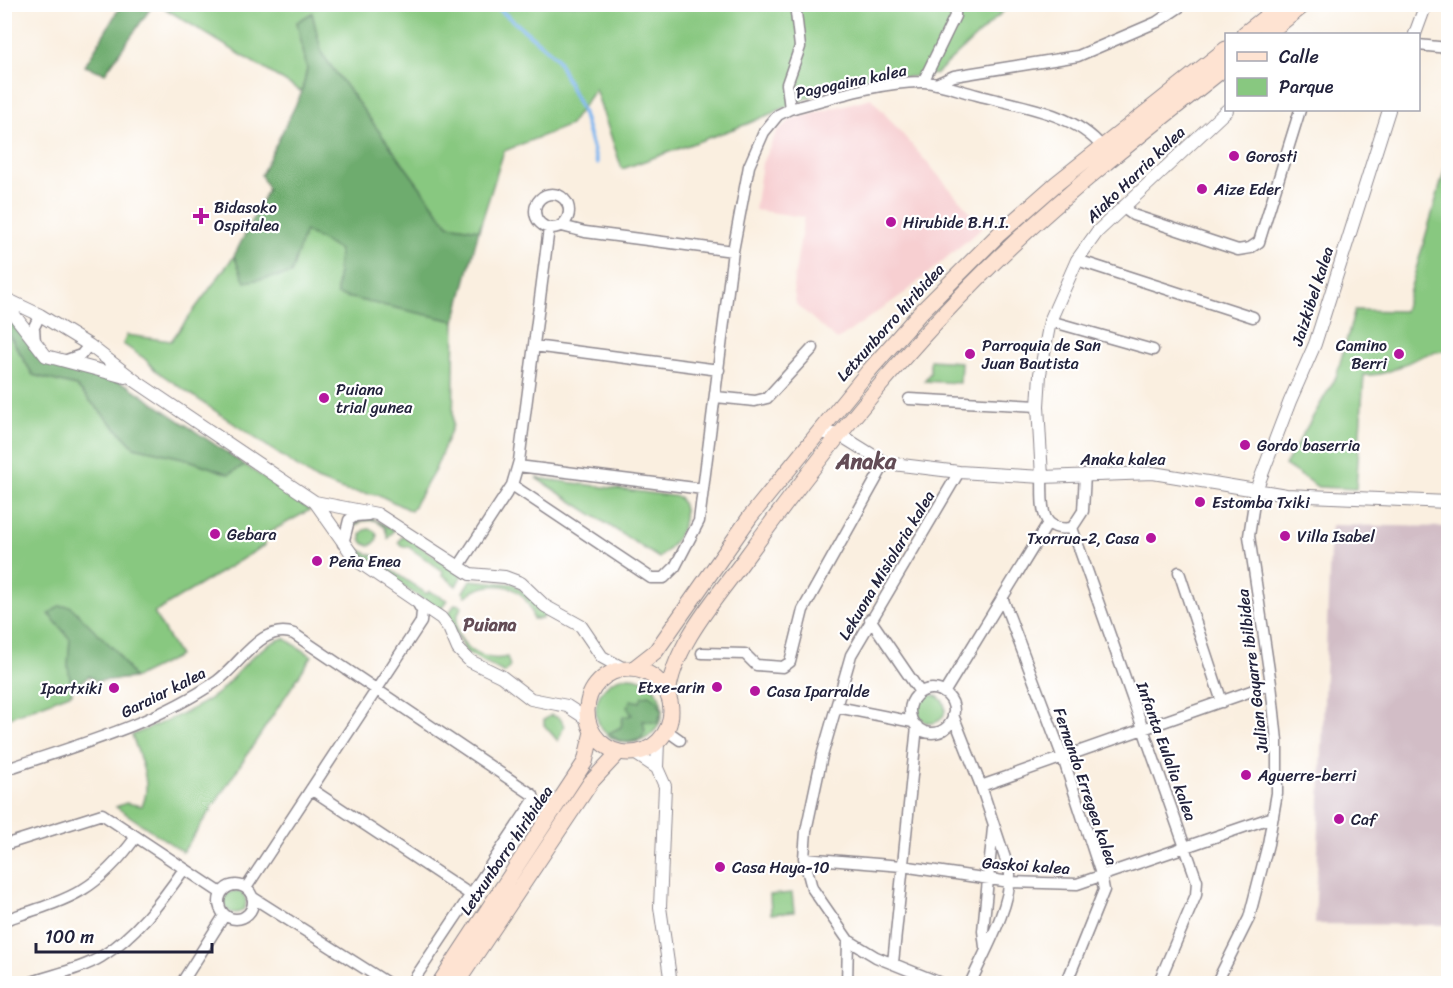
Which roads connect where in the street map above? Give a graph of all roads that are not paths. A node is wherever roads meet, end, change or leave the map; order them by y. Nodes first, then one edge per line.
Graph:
1 (795, 4) edge
2 (955, 4) edge
3 (1184, 4) edge
4 (1282, 4) edge
5 (1305, 4) edge
6 (1426, 4) edge
7 (1245, 33) edge
8 (1268, 33) edge
9 (1415, 33) edge
10 (1420, 45) edge
11 (1449, 48) edge
12 (1225, 51) edge
13 (1225, 69) edge
14 (923, 82) junction
15 (936, 84) junction
16 (790, 109) junction
17 (1226, 111) edge
18 (1300, 111) edge
19 (1389, 111) edge
20 (1102, 147) junction
21 (1122, 207) junction
22 (562, 226) junction
23 (549, 228) junction
24 (733, 251) junction
25 (1077, 260) junction
26 (4, 300) edge
27 (40, 315) junction
28 (1253, 317) dead end
29 (1050, 321) junction
30 (35, 343) junction
31 (88, 345) junction
32 (534, 346) junction
33 (813, 348) dead end
34 (1153, 350) dead end
35 (57, 361) junction
36 (720, 370) junction
37 (137, 382) junction
38 (716, 397) junction
39 (909, 399) dead end
40 (1038, 406) junction
41 (818, 432) junction
42 (840, 435) junction
43 (885, 463) junction
44 (518, 466) junction
45 (959, 472) junction
46 (1085, 474) junction
47 (1042, 477) junction
48 (512, 485) junction
49 (703, 489) junction
50 (1256, 490) junction
51 (315, 502) junction
52 (1449, 502) edge
53 (383, 516) junction
54 (1048, 523) junction
55 (1067, 528) junction
56 (343, 544) junction
57 (459, 566) junction
58 (1179, 572) dead end
59 (1002, 597) junction
60 (417, 602) junction
61 (441, 618) junction
62 (870, 619) junction
63 (421, 622) junction
64 (702, 653) dead end
65 (629, 669) junction
66 (1271, 684) junction
67 (377, 689) junction
68 (920, 692) junction
69 (944, 693) junction
70 (668, 696) junction
71 (1222, 702) junction
72 (837, 707) junction
73 (953, 715) junction
74 (915, 724) junction
75 (590, 725) junction
76 (1143, 730) junction
77 (662, 736) junction
78 (680, 740) dead end
79 (626, 752) junction
80 (1063, 758) junction
81 (657, 768) junction
82 (4, 770) edge
83 (981, 786) junction
84 (311, 789) junction
85 (534, 800) joint
86 (1273, 817) junction
87 (994, 823) junction
88 (136, 837) junction
89 (4, 845) edge
90 (1185, 846) junction
91 (804, 858) junction
92 (902, 866) junction
93 (184, 869) junction
94 (1101, 874) junction
95 (988, 879) junction
96 (1010, 882) junction
97 (249, 892) junction
98 (221, 893) junction
99 (471, 895) junction
100 (224, 916) junction
101 (4, 920) edge
102 (848, 940) junction
103 (985, 947) junction
104 (893, 963) junction
105 (26, 984) edge
106 (181, 984) edge
107 (389, 984) edge
108 (411, 984) edge
109 (439, 984) edge
110 (456, 984) edge
111 (671, 984) edge
112 (848, 984) edge
113 (943, 984) edge
114 (970, 984) edge
115 (1066, 984) edge
116 (1158, 984) edge
117 (1216, 984) edge

1 - 16 street
2 - 14 street
3 - 15 street
4 - 7 main road
5 - 8 main road
6 - 9 street
10 - 11 street
12 - 20 main road, Letxunborro hiribidea
13 - 42 main road, Letxunborro hiribidea
14 - 15 street, Pagogaina kalea
14 - 16 street, Pagogaina kalea
15 - 20 street, Pagogaina kalea
16 - 24 street, Pagogaina kalea
17 - 21 street, Aiako Harria kalea
18 - 21 street
19 - 50 street, Jaizkibel kalea
20 - 41 main road, Letxunborro hiribidea
21 - 25 street, Aiako Harria kalea
22 - 23 street
22 - 23 street
22 - 24 street
23 - 32 street
24 - 36 street, Pagogaina kalea
25 - 28 street
25 - 29 street, Aiako Harria kalea
26 - 27 street
26 - 30 street
27 - 30 street
27 - 31 street
29 - 34 street
29 - 40 street, Aiako Harria kalea
30 - 35 street
31 - 35 street
31 - 37 street
32 - 36 street
32 - 44 street
33 - 38 street
35 - 37 street
36 - 38 street, Pagogaina kalea
37 - 51 street
38 - 49 street, Pagogaina kalea
39 - 40 street
40 - 47 street, Aiako Harria kalea
41 - 42 street
41 - 65 main road, Letxunborro hiribidea
42 - 43 street, Anaka kalea
42 - 70 main road, Letxunborro hiribidea
43 - 45 street, Anaka kalea
43 - 64 street
44 - 48 street
44 - 49 street
45 - 47 street, Anaka kalea
45 - 62 street, Lekuona Misiolaria kalea
46 - 47 street, Anaka kalea
46 - 50 street, Anaka kalea
46 - 55 street
47 - 54 street
48 - 49 street, Pagogaina kalea
48 - 57 street
50 - 52 street, Anaka kalea
50 - 66 street, Julian Gayarre ibilbidea
51 - 53 street
51 - 56 street
53 - 56 street
53 - 57 street
54 - 55 street
54 - 59 street
55 - 76 street, Infanta Eulalia kalea
56 - 60 street
57 - 65 street
58 - 71 street
59 - 69 street
59 - 80 street, Fernando Erregea kalea
60 - 61 street
60 - 63 street
61 - 63 street
61 - 75 street
62 - 68 street
62 - 72 street, Lekuona Misiolaria kalea
63 - 67 street
65 - 70 main road
65 - 75 main road
66 - 71 street
66 - 86 street, Julian Gayarre ibilbidea
67 - 82 street, Garaiar kalea
67 - 84 street
67 - 85 street, Garaiar kalea
68 - 69 street
68 - 74 street
69 - 73 street
70 - 77 main road
71 - 76 street
72 - 74 street
72 - 91 street, Lekuona Misiolaria kalea
73 - 74 street
73 - 83 street
74 - 92 street
75 - 79 main road
75 - 109 main road, Letxunborro hiribidea
76 - 80 street
76 - 90 street, Infanta Eulalia kalea
77 - 78 street
77 - 79 main road
77 - 81 street
79 - 81 street
79 - 110 main road, Letxunborro hiribidea
80 - 83 street
80 - 94 street, Fernando Erregea kalea
81 - 111 street
83 - 87 street
84 - 97 street
84 - 99 street
85 - 99 street, Letxunborro hiribidea
86 - 90 street, Gaskoi kalea
86 - 117 street, Julian Gayarre ibilbidea
87 - 95 street
87 - 96 street
88 - 89 street
88 - 93 street
88 - 101 street
90 - 94 street, Gaskoi kalea
90 - 116 street, Infanta Eulalia kalea
91 - 92 street, Gaskoi kalea
91 - 102 street, Lekuona Misiolaria kalea
92 - 95 street, Gaskoi kalea
92 - 104 street
93 - 98 street
93 - 105 street
94 - 96 street, Gaskoi kalea
94 - 115 street, Fernando Erregea kalea
95 - 96 street, Gaskoi kalea
95 - 103 street
96 - 103 street
97 - 98 street
97 - 100 street
97 - 107 street
98 - 100 street
99 - 108 street, Letxunborro hiribidea
100 - 106 street
102 - 104 street
102 - 112 street
103 - 114 street
104 - 113 street

